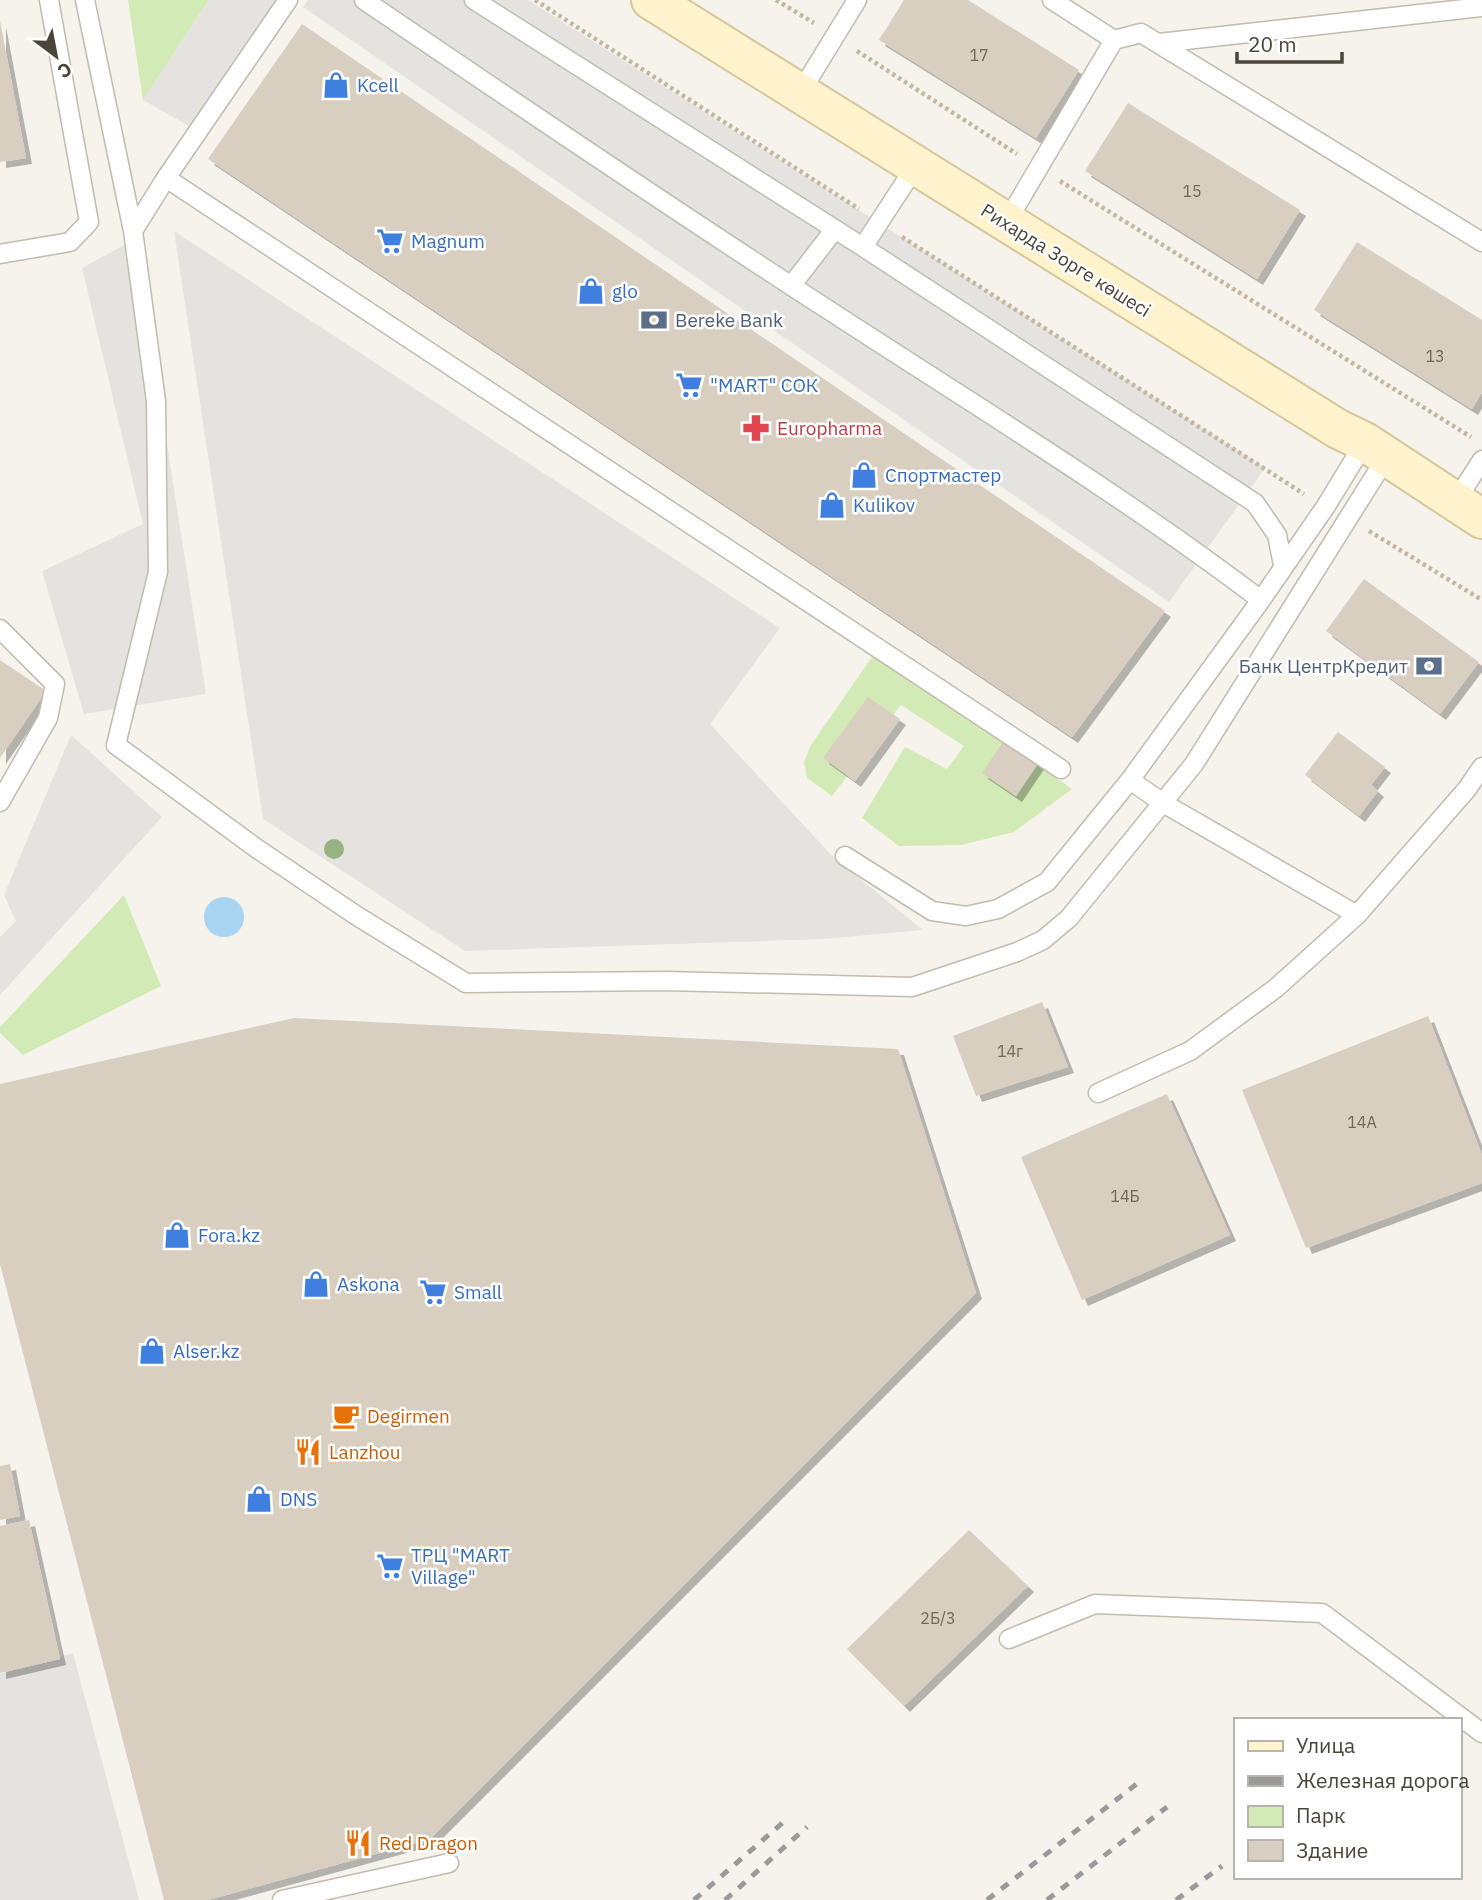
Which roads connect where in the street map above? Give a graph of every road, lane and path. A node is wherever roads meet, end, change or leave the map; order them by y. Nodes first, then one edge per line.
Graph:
1 (49, 0) edge
2 (85, 0) edge
3 (288, 0) edge
4 (364, 0) edge
5 (474, 0) edge
6 (535, 0) edge
7 (652, 0) edge
8 (776, 0) edge
9 (857, 0) edge
10 (1052, 0) edge
11 (1482, 7) edge
12 (835, 36) junction
13 (1114, 40) junction
14 (1159, 43) junction
15 (800, 93) junction
16 (915, 167) junction
17 (1039, 168) junction
18 (166, 178) junction
19 (879, 222) junction
20 (1006, 223) junction
21 (835, 229) junction
22 (133, 231) junction
23 (1482, 242) edge
24 (863, 247) junction
25 (0, 254) edge
26 (791, 286) junction
27 (1482, 444) edge
28 (1375, 450) junction
29 (1482, 460) edge
30 (1326, 506) junction
31 (1468, 511) edge
32 (1349, 518) junction
33 (1283, 565) junction
34 (1261, 600) junction
35 (1482, 600) edge
36 (0, 629) edge
37 (1482, 767) edge
38 (1061, 769) dead end
39 (1129, 780) junction
40 (0, 802) edge
41 (1163, 803) junction
42 (845, 856) dead end
43 (1357, 915) junction
44 (1098, 1093) dead end
45 (1009, 1640) dead end
46 (1482, 1733) edge
47 (449, 1863) dead end
48 (282, 1900) edge

1 - 25 lane
2 - 22 lane
3 - 18 lane
4 - 26 lane
5 - 21 lane
6 - 19 path
7 - 15 main road, Рихарда Зорге көшесі
8 - 12 path
9 - 12 lane
10 - 13 lane
11 - 14 lane
12 - 15 lane
12 - 17 path
13 - 14 lane
13 - 17 lane
14 - 23 lane
15 - 16 main road, Рихарда Зорге көшесі
16 - 19 lane
16 - 20 main road, Рихарда Зорге көшесі
17 - 20 lane
17 - 27 path
18 - 22 lane
18 - 38 lane
19 - 24 lane
19 - 30 path
20 - 28 main road, Рихарда Зорге көшесі
21 - 24 lane
21 - 26 lane
22 - 41 lane
24 - 33 lane
26 - 34 lane
28 - 30 lane
28 - 31 main road, Рихарда Зорге көшесі
28 - 32 lane
29 - 31 lane
30 - 33 lane
32 - 35 path
32 - 41 lane
33 - 34 lane
34 - 39 lane
36 - 40 lane
37 - 43 lane
39 - 41 lane
39 - 42 lane
41 - 43 lane
43 - 44 lane
45 - 46 lane
47 - 48 lane

